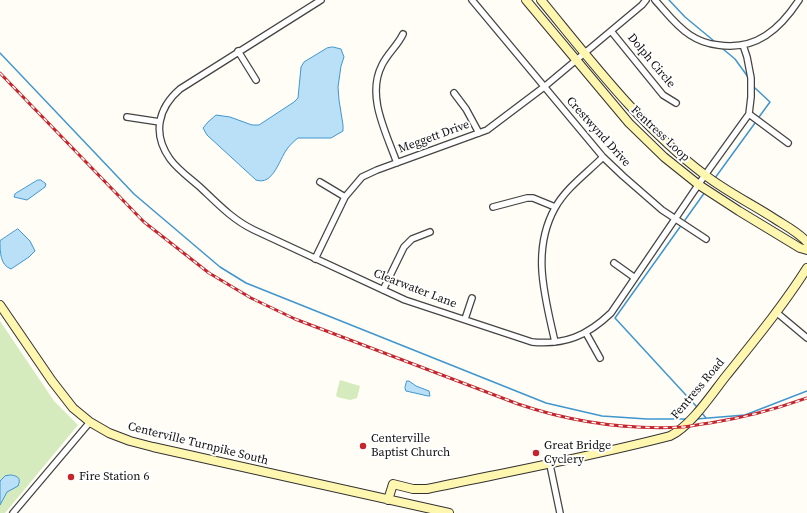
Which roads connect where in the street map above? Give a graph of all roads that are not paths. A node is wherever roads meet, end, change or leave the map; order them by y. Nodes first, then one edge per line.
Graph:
1 (321, 0) edge
2 (472, 0) edge
3 (526, 0) edge
4 (541, 0) edge
5 (646, 0) edge
6 (655, 0) edge
7 (799, 0) edge
8 (611, 31) junction
9 (403, 34) dead end
10 (743, 45) junction
11 (238, 51) junction
12 (584, 52) junction
13 (575, 60) junction
14 (256, 80) dead end
15 (544, 87) junction
16 (454, 93) dead end
17 (676, 103) dead end
18 (749, 114) junction
19 (127, 117) dead end
20 (160, 122) junction
21 (479, 133) junction
22 (788, 143) dead end
23 (603, 157) junction
24 (397, 163) junction
25 (705, 175) junction
26 (320, 182) dead end
27 (699, 185) junction
28 (345, 197) junction
29 (494, 207) dead end
30 (555, 207) junction
31 (676, 219) junction
32 (430, 232) dead end
33 (706, 239) dead end
34 (807, 242) edge
35 (807, 250) edge
36 (315, 259) junction
37 (614, 263) dead end
38 (807, 268) edge
39 (635, 278) junction
40 (383, 290) junction
41 (472, 298) dead end
42 (0, 305) edge
43 (776, 312) junction
44 (465, 319) junction
45 (586, 333) junction
46 (807, 338) edge
47 (555, 342) junction
48 (600, 358) dead end
49 (90, 422) junction
50 (550, 465) junction
51 (388, 500) junction
52 (13, 513) edge
53 (449, 513) edge
54 (560, 513) edge

1 - 11 street, Clearwater Lane
2 - 15 street
3 - 13 street, Fentress Loop
4 - 12 street, Fentress Loop
5 - 8 street, Meggett Drive
6 - 10 street
7 - 10 street
8 - 12 street, Meggett Drive
8 - 17 street, Dolph Circle
9 - 24 street
10 - 18 street
11 - 14 street
11 - 20 street, Clearwater Lane
12 - 13 street, Meggett Drive
12 - 25 street, Fentress Loop
13 - 15 street, Meggett Drive
13 - 27 street, Fentress Loop
15 - 21 street, Meggett Drive
15 - 23 street, Crestwynd Drive
16 - 21 street
18 - 22 street
18 - 25 street, Clearwater Lane
19 - 20 street
20 - 36 street, Clearwater Lane
21 - 24 street, Meggett Drive
23 - 30 street
23 - 31 street, Crestwynd Drive
24 - 28 street, Meggett Drive
25 - 27 street, Clearwater Lane
25 - 34 street, Fentress Loop
26 - 28 street
27 - 31 street, Clearwater Lane
27 - 35 street, Fentress Loop
28 - 36 street, Meggett Drive
29 - 30 street
30 - 47 street
31 - 33 street, Crestwynd Drive
31 - 39 street, Clearwater Lane
32 - 40 street
36 - 40 street, Clearwater Lane
37 - 39 street
38 - 43 street, Fentress Road
39 - 45 street, Clearwater Lane
40 - 44 street, Clearwater Lane
41 - 44 street
42 - 49 street, Centerville Turnpike South
43 - 46 street
43 - 50 street, Fentress Road
44 - 47 street, Clearwater Lane
45 - 47 street, Clearwater Lane
45 - 48 street
49 - 51 street, Centerville Turnpike South
49 - 52 street
50 - 51 street, Fentress Road
50 - 54 street
51 - 53 street, Centerville Turnpike South

